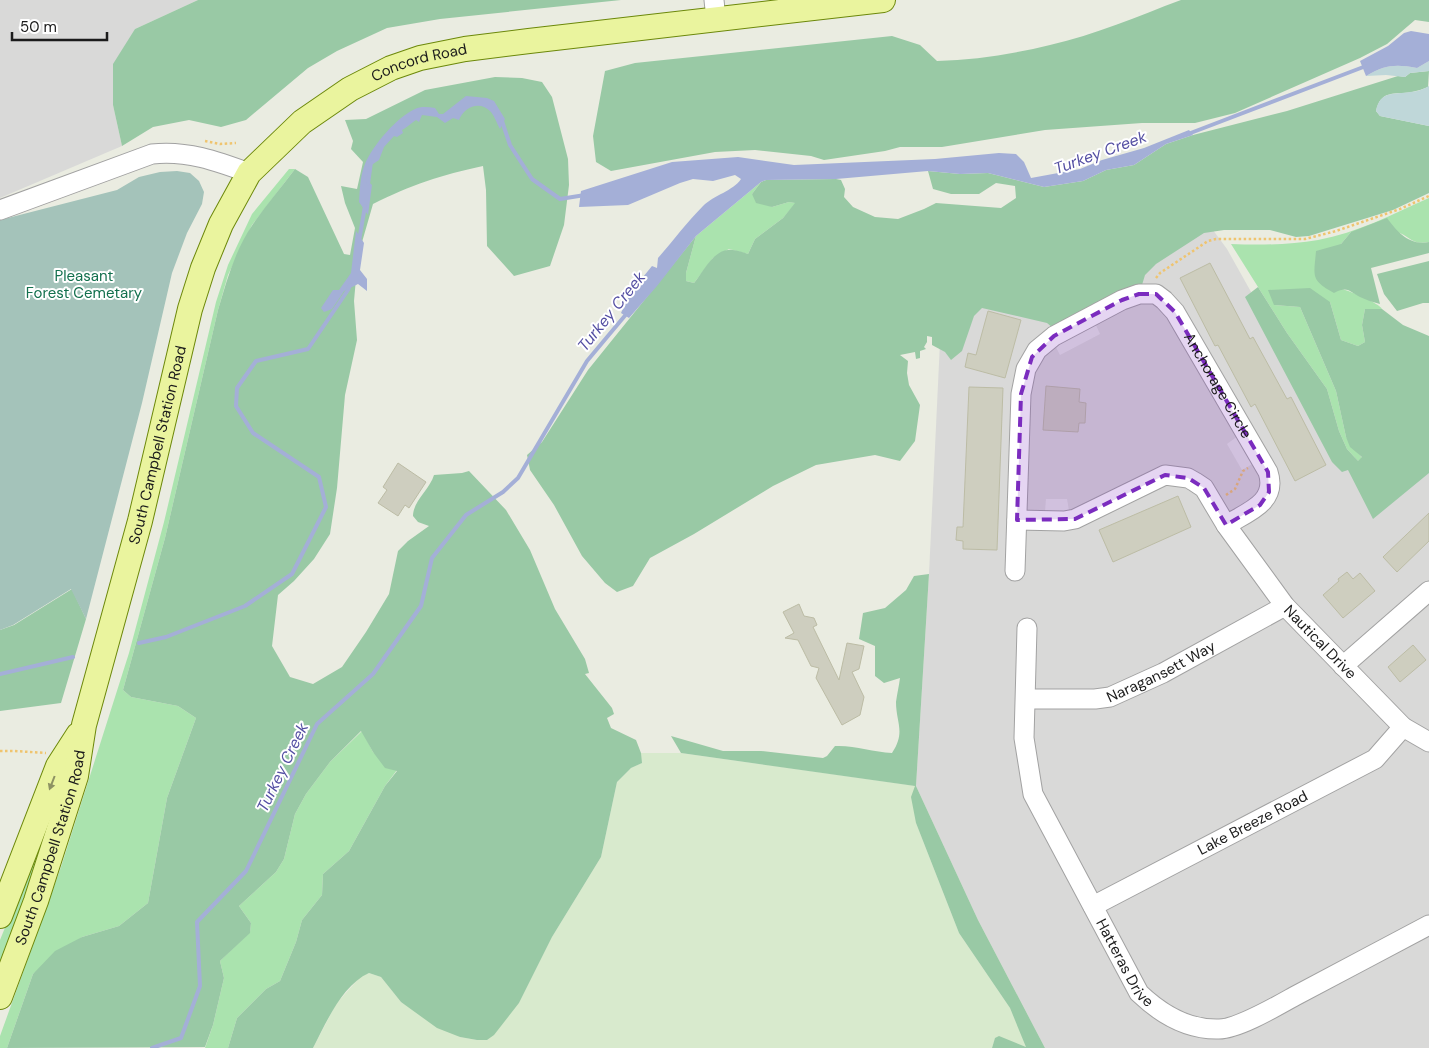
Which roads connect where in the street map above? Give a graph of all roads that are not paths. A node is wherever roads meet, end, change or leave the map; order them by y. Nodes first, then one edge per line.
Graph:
1 (883, 0) edge
2 (715, 10) edge
3 (249, 173) junction
4 (0, 210) edge
5 (1017, 520) junction
6 (1226, 525) junction
7 (1016, 571) dead end
8 (1429, 591) edge
9 (1285, 606) junction
10 (1027, 628) dead end
11 (1343, 666) junction
12 (1026, 700) junction
13 (84, 725) junction
14 (1402, 727) junction
15 (1429, 742) edge
16 (5, 890) edge
17 (1093, 906) junction
18 (0, 916) edge
19 (1429, 925) edge
20 (0, 996) edge

1 - 2 main road, Concord Road
2 - 3 main road, Concord Road
3 - 4 street
3 - 13 main road, South Campbell Station Road
5 - 6 street
5 - 6 street, Anchorage Circle
5 - 7 street
6 - 9 street, Nautical Drive
8 - 11 street
9 - 11 street, Nautical Drive
9 - 12 street, Naragansett Way
10 - 12 street, Hatteras Drive
11 - 14 street, Nautical Drive
12 - 17 street, Hatteras Drive
13 -> 16 main road, South Campbell Station Road
13 - 20 main road, South Campbell Station Road
14 - 15 street, Nautical Drive
14 - 17 street, Lake Breeze Road
16 - 18 main road, South Campbell Station Road
17 - 19 street, Hatteras Drive

